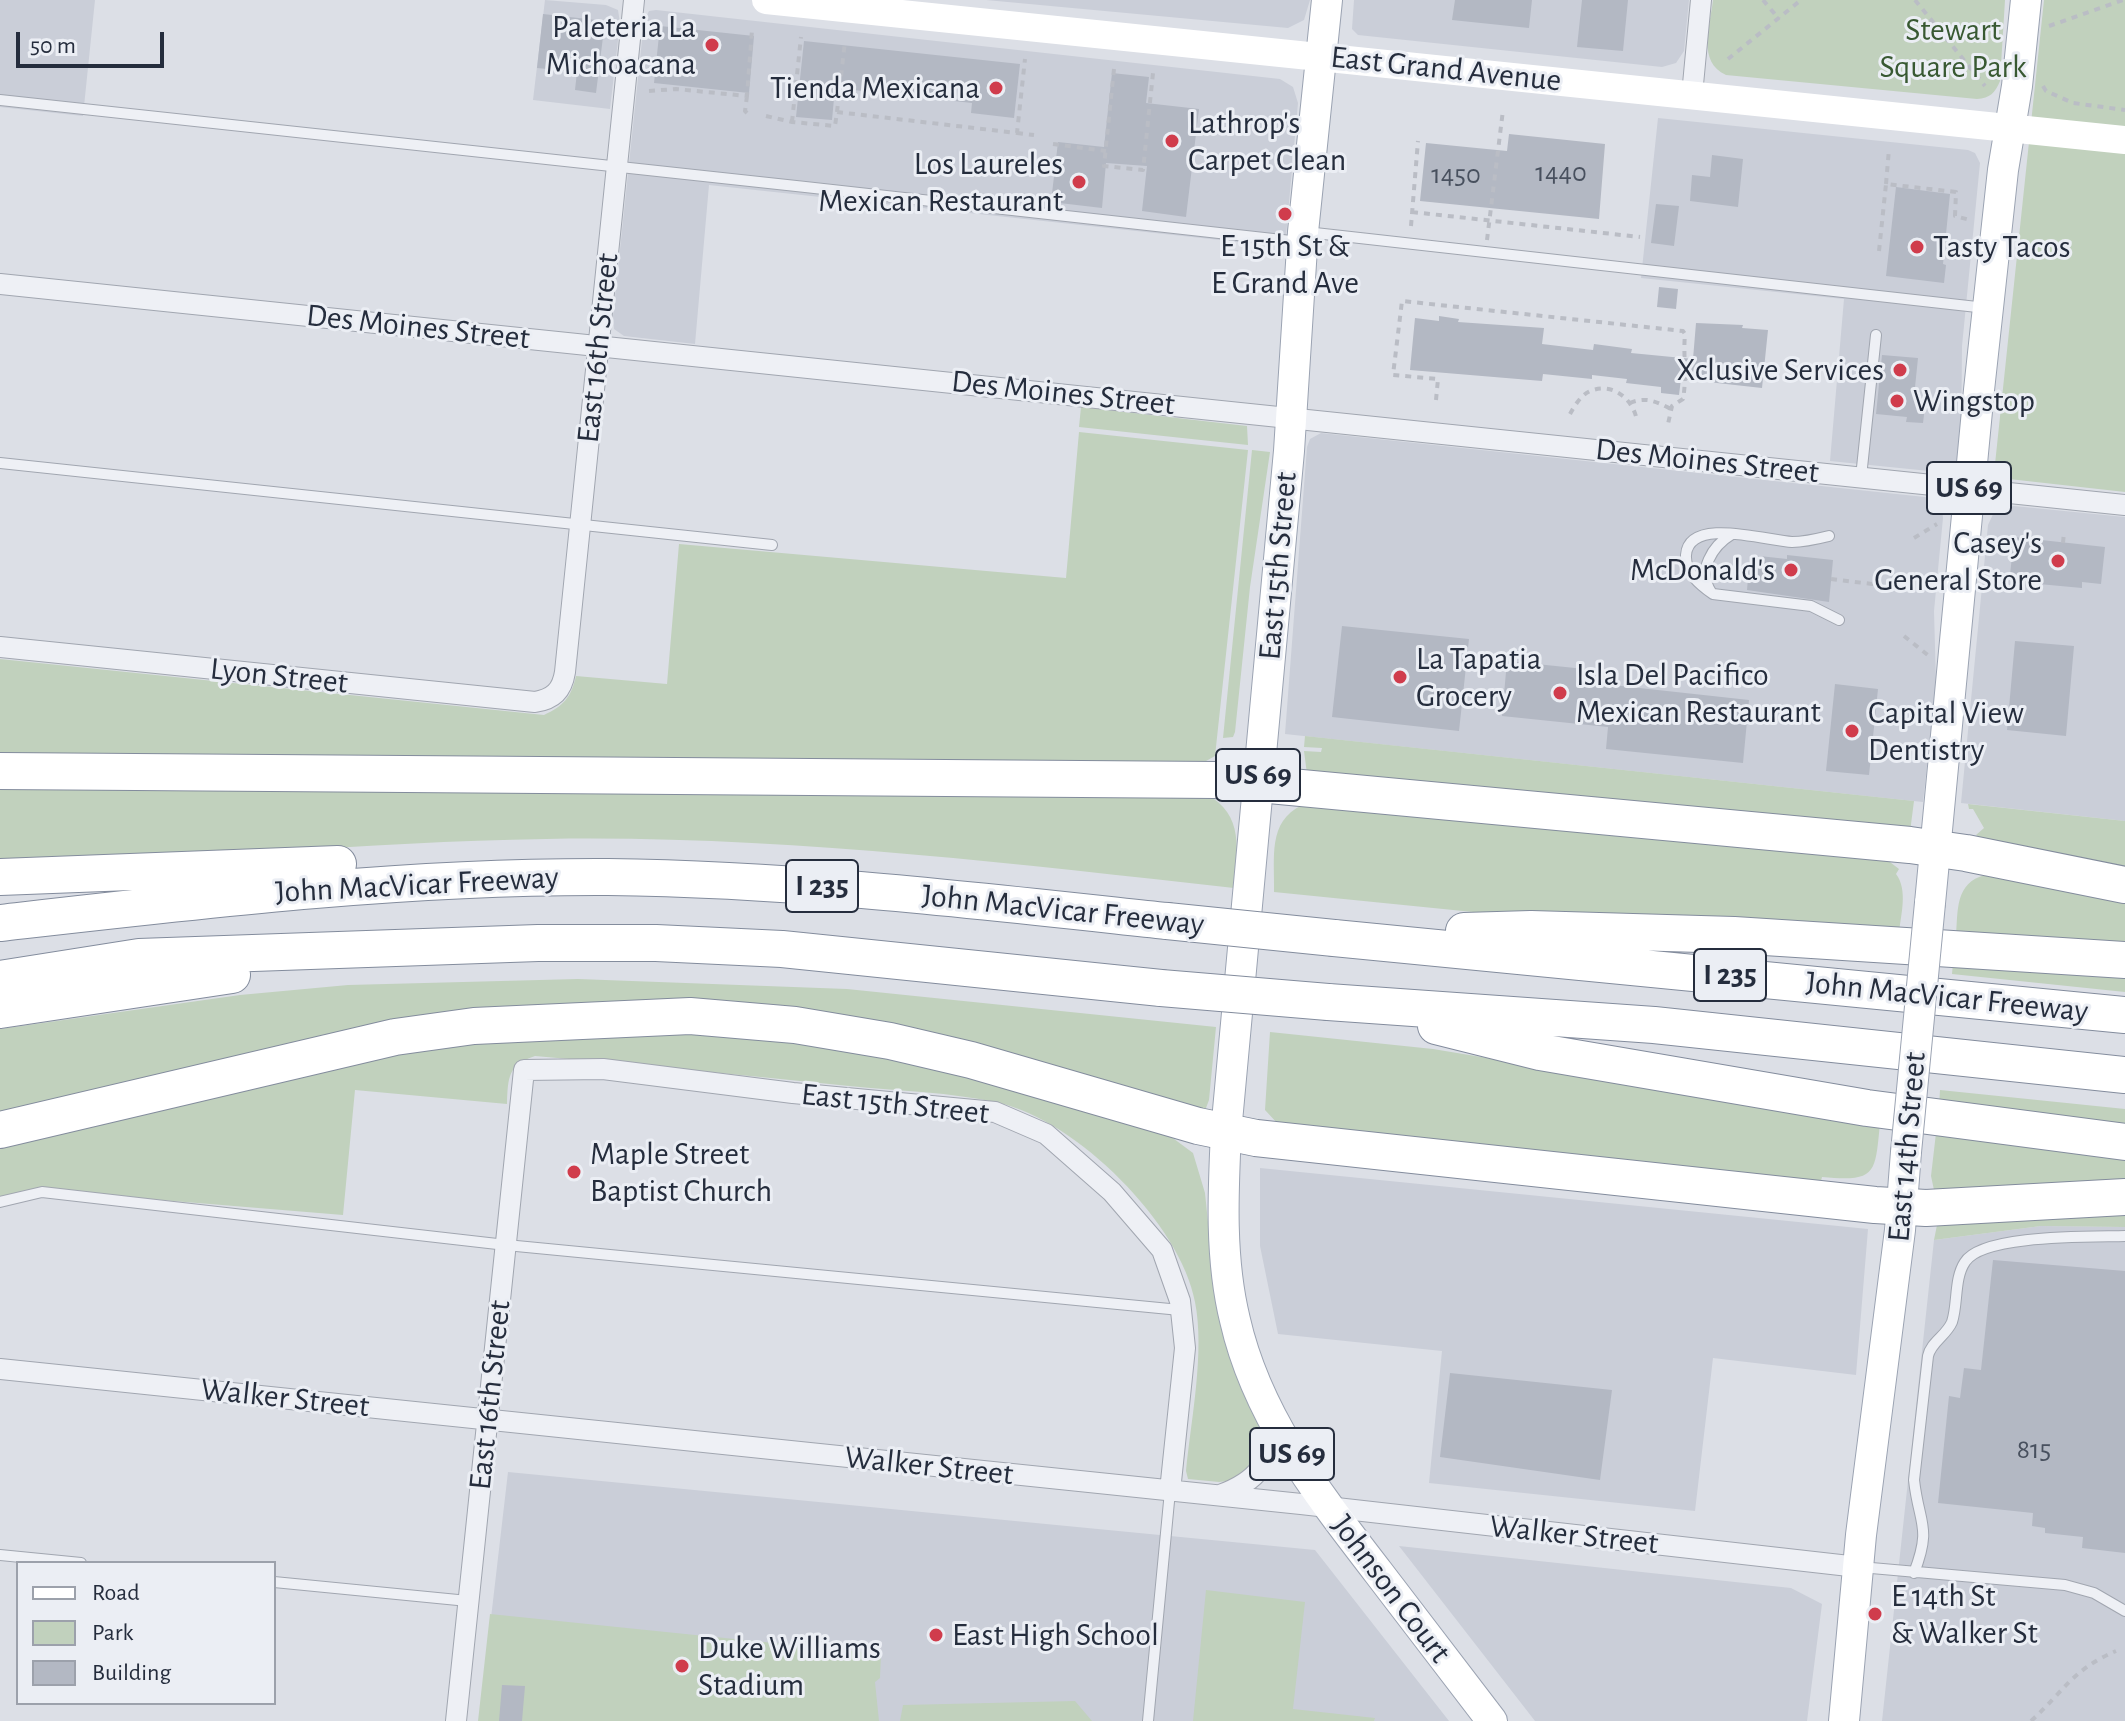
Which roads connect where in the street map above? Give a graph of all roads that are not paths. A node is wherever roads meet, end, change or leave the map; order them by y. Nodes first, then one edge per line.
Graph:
1 (634, 0) edge
2 (766, 0) edge
3 (1327, 0) edge
4 (1701, 0) edge
5 (2038, 7) edge
6 (1321, 56) junction
7 (1692, 95) junction
8 (0, 100) edge
9 (2010, 128) junction
10 (2125, 140) edge
11 (617, 168) junction
12 (1303, 237) junction
13 (0, 284) edge
14 (1988, 309) junction
15 (1876, 335) dead end
16 (599, 345) junction
17 (1291, 417) junction
18 (0, 463) edge
19 (1861, 477) junction
20 (1969, 488) junction
21 (2125, 505) edge
22 (580, 524) junction
23 (1732, 534) junction
24 (1829, 536) dead end
25 (772, 545) dead end
26 (1713, 594) junction
27 (1839, 620) dead end
28 (0, 647) edge
29 (556, 693) joint
30 (0, 771) edge
31 (1257, 783) junction
32 (1935, 848) junction
33 (0, 877) edge
34 (475, 879) junction
35 (2125, 885) edge
36 (0, 923) edge
37 (1334, 938) junction
38 (477, 945) junction
39 (2125, 960) edge
40 (0, 979) edge
41 (1343, 1003) junction
42 (0, 1010) edge
43 (2125, 1015) edge
44 (524, 1070) joint
45 (2125, 1075) edge
46 (0, 1130) edge
47 (1226, 1132) junction
48 (2125, 1142) edge
49 (2125, 1197) edge
50 (0, 1202) edge
51 (1900, 1206) junction
52 (2125, 1236) edge
53 (506, 1245) junction
54 (1180, 1310) junction
55 (0, 1369) edge
56 (1271, 1418) junction
57 (487, 1419) junction
58 (1170, 1491) junction
59 (1218, 1496) junction
60 (1328, 1507) junction
61 (0, 1555) edge
62 (61, 1561) edge
63 (1858, 1567) junction
64 (1914, 1573) junction
65 (276, 1582) edge
66 (468, 1601) junction
67 (2125, 1611) edge
68 (456, 1721) edge
69 (1148, 1721) edge
70 (1492, 1721) edge
71 (1844, 1721) edge

1 - 11 street, East 16th Street
2 - 6 main road, East Grand Avenue
3 - 6 main road, East 15th Street / US 69
4 - 7 street
5 - 9 main road, East 14th Street / US 69
6 - 7 main road, East Grand Avenue
6 - 12 main road, East 15th Street / US 69
7 - 9 main road, East Grand Avenue
8 - 11 lane
9 - 10 main road, East Grand Avenue
9 - 14 main road, East 14th Street / US 69
11 - 12 lane
11 - 16 street, East 16th Street
12 - 14 lane
12 - 17 main road, East 15th Street / US 69
13 - 16 street, Des Moines Street
14 - 20 main road, East 14th Street / US 69
15 - 19 lane
16 - 17 street, Des Moines Street
16 - 22 street, East 16th Street
17 - 19 street, Des Moines Street
17 - 31 main road, East 15th Street / US 69
18 - 22 lane
19 - 20 street, Des Moines Street
20 - 21 street, Des Moines Street
20 - 32 main road, East 14th Street / US 69
22 - 25 lane
22 - 29 street, East 16th Street
23 - 24 lane
23 - 26 lane
23 - 26 lane
26 - 27 lane
28 - 29 street, Lyon Street
30 - 31 highway
31 - 32 highway
31 - 47 main road, East 15th Street / US 69
32 - 35 highway
32 - 51 main road, East 14th Street / US 69, bridge
33 - 34 highway
34 - 36 highway, John MacVicar Freeway / I 235
34 - 37 highway, John MacVicar Freeway / I 235, bridge
37 - 39 highway
37 - 43 highway, John MacVicar Freeway / I 235
38 - 40 highway, John MacVicar Freeway / I 235
38 - 41 highway, John MacVicar Freeway / I 235, bridge
38 - 42 highway
41 - 45 highway, John MacVicar Freeway / I 235
41 - 48 highway
44 - 53 street, East 16th Street
44 - 54 street, East 15th Street
46 - 47 highway
47 - 51 highway
47 - 56 main road, Johnson Court / US 69
49 - 51 highway
50 - 53 lane
51 - 63 main road, East 14th Street / US 69
52 - 64 lane
53 - 54 lane
53 - 57 street, East 16th Street
54 - 58 street, East 15th Street
55 - 57 street, Walker Street
56 - 59 street
56 - 60 main road, Johnson Court / US 69
57 - 58 street, Walker Street
57 - 66 street, East 16th Street
58 - 59 street, Walker Street
58 - 69 lane
59 - 60 street, Walker Street
60 - 63 street, Walker Street
60 - 70 main road, Johnson Court / US 69
61 - 62 lane
63 - 64 lane
63 - 71 main road, East 14th Street / US 69
64 - 67 lane
65 - 66 lane
66 - 68 street, East 16th Street

